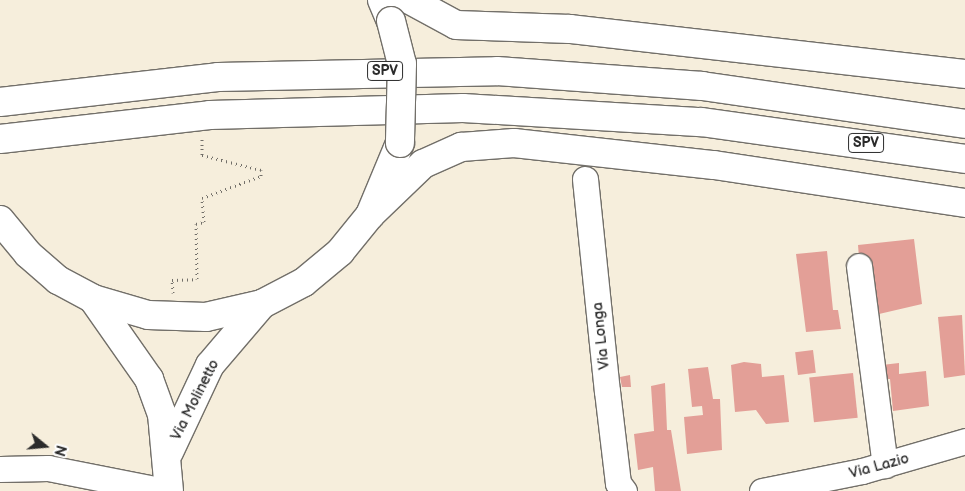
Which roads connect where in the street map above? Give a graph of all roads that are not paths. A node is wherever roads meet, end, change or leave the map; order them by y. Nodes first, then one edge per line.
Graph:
1 (410, 0) edge
2 (386, 10) edge
3 (965, 74) edge
4 (0, 102) edge
5 (965, 124) edge
6 (0, 139) edge
7 (965, 159) edge
8 (585, 180) dead end
9 (965, 203) edge
10 (370, 215) junction
11 (1, 222) edge
12 (859, 266) dead end
13 (93, 299) junction
14 (262, 304) junction
15 (965, 441) edge
16 (169, 452) junction
17 (885, 465) junction
18 (0, 469) edge
19 (165, 491) edge
20 (169, 491) edge
21 (624, 491) edge
22 (762, 491) edge

1 - 3 main road
2 - 10 main road, Via Molinetto, bridge
4 - 5 main road, SPV
6 - 7 main road, SPV
8 - 21 street, Via Longa
9 - 10 main road
10 - 14 main road, Via Molinetto
11 - 13 main road, Via Molinetto
12 - 17 street
13 - 14 main road, Via Molinetto
13 - 16 main road, Via Molinetto
14 - 16 main road, Via Molinetto
15 - 17 street, Via Lazio
16 - 20 main road, Via Molinetto
17 - 22 street, Via Lazio
18 - 19 street

